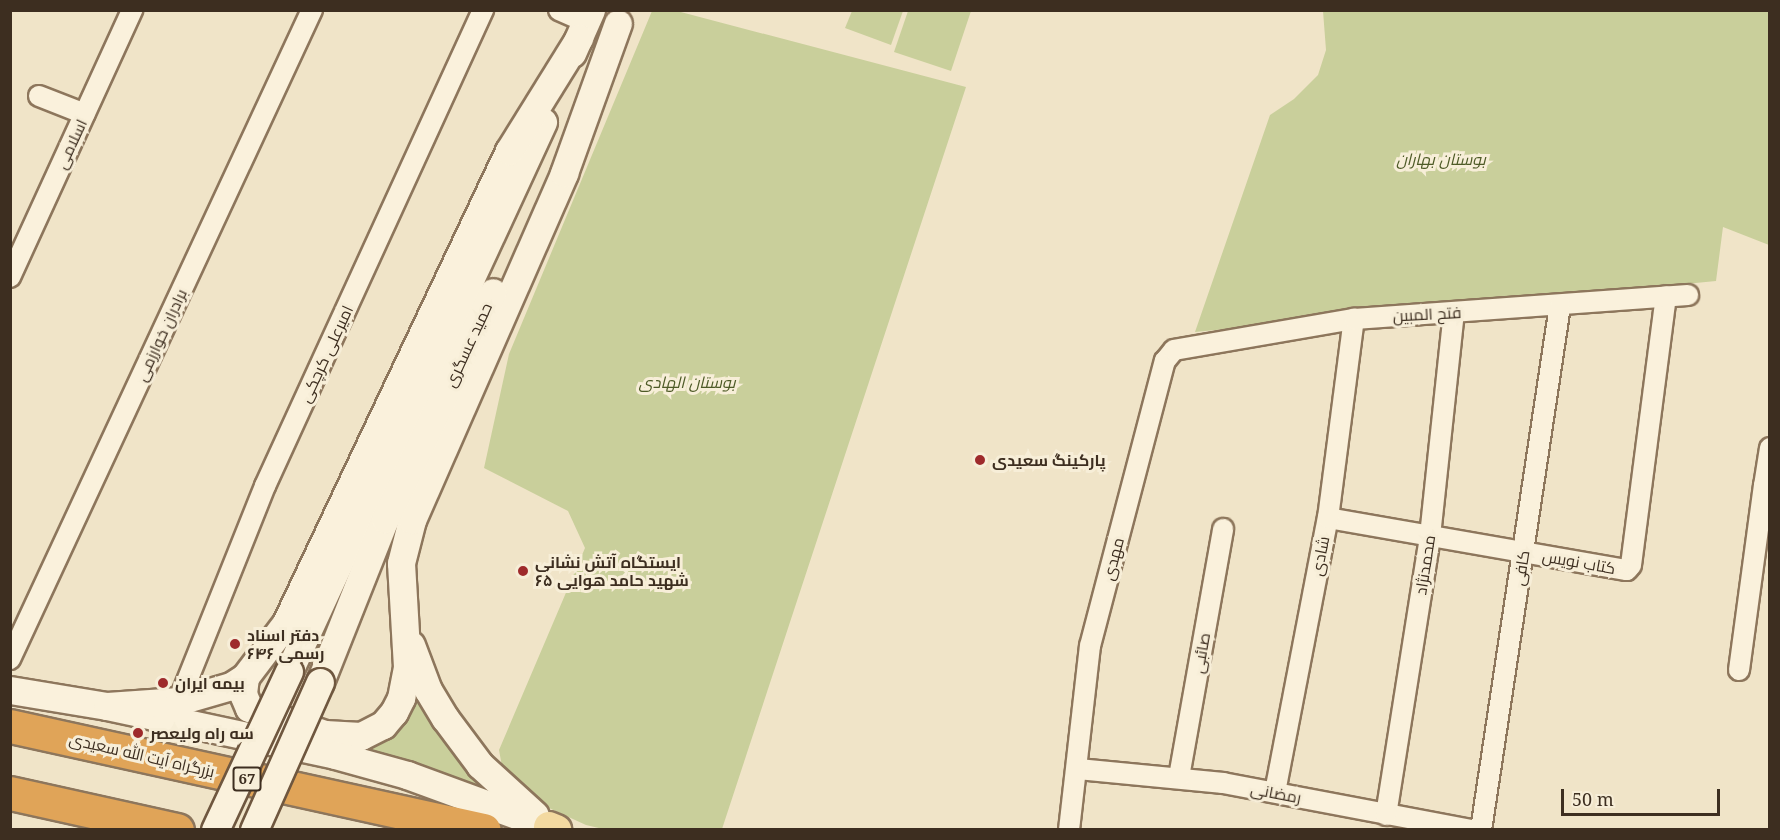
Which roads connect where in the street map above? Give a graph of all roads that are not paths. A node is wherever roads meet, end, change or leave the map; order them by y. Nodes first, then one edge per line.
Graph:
1 (132, 10) edge
2 (312, 10) edge
3 (483, 10) edge
4 (559, 10) edge
5 (621, 17) edge
6 (585, 23) edge
7 (39, 96) dead end
8 (85, 114) junction
9 (10, 277) edge
10 (1688, 295) dead end
11 (1666, 296) junction
12 (1560, 306) junction
13 (1454, 314) junction
14 (1354, 319) junction
15 (1169, 355) joint
16 (1770, 448) edge
17 (1767, 487) edge
18 (1328, 518) junction
19 (1223, 529) dead end
20 (1430, 536) junction
21 (1523, 552) junction
22 (402, 625) junction
23 (10, 659) edge
24 (1739, 670) dead end
25 (245, 677) junction
26 (10, 690) edge
27 (179, 701) junction
28 (106, 706) junction
29 (10, 726) edge
30 (1078, 769) junction
31 (1179, 777) junction
32 (1275, 792) junction
33 (10, 793) edge
34 (1386, 815) junction
35 (553, 828) edge
36 (177, 830) edge
37 (215, 830) edge
38 (254, 830) edge
39 (484, 830) edge
40 (1069, 830) edge
41 (1472, 830) edge
42 (1481, 830) edge

1 - 8 street, اسلامی
2 - 23 street, برادران خوارزمی
3 - 27 street, امیرعلی کرچکی
4 - 6 street
5 - 22 main road
5 - 38 main road, حمید عسگری, bridge
6 - 25 main road
6 - 37 main road, حمید عسگری, bridge
7 - 8 street
8 - 9 street, اسلامی
10 - 11 street, فتح المبین
11 - 12 street, فتح المبین
11 - 21 street, کتاب نویس
12 - 13 street, فتح المبین
12 - 21 street, کافی
13 - 14 street, فتح المبین
13 - 20 street, محمدنژاد
14 - 15 street, فتح المبین
14 - 18 street, شادی
15 - 30 street, مهدی
16 - 17 street
17 - 24 street
18 - 20 street, کتاب نویس
18 - 32 street, شادی
19 - 31 street, صائبی
20 - 21 street, کتاب نویس
20 - 34 street, محمدنژاد
21 - 42 street, کافی
22 - 25 main road
22 - 35 main road
25 - 27 main road
26 - 28 main road
27 - 28 main road
28 - 35 main road
29 - 39 highway, بزرگراه آیت الله سعیدی / 67
30 - 31 street, رمضانی
30 - 40 street, مهدی
31 - 32 street, رمضانی
32 - 34 street, رمضانی
33 - 36 highway
34 - 41 street, رمضانی

